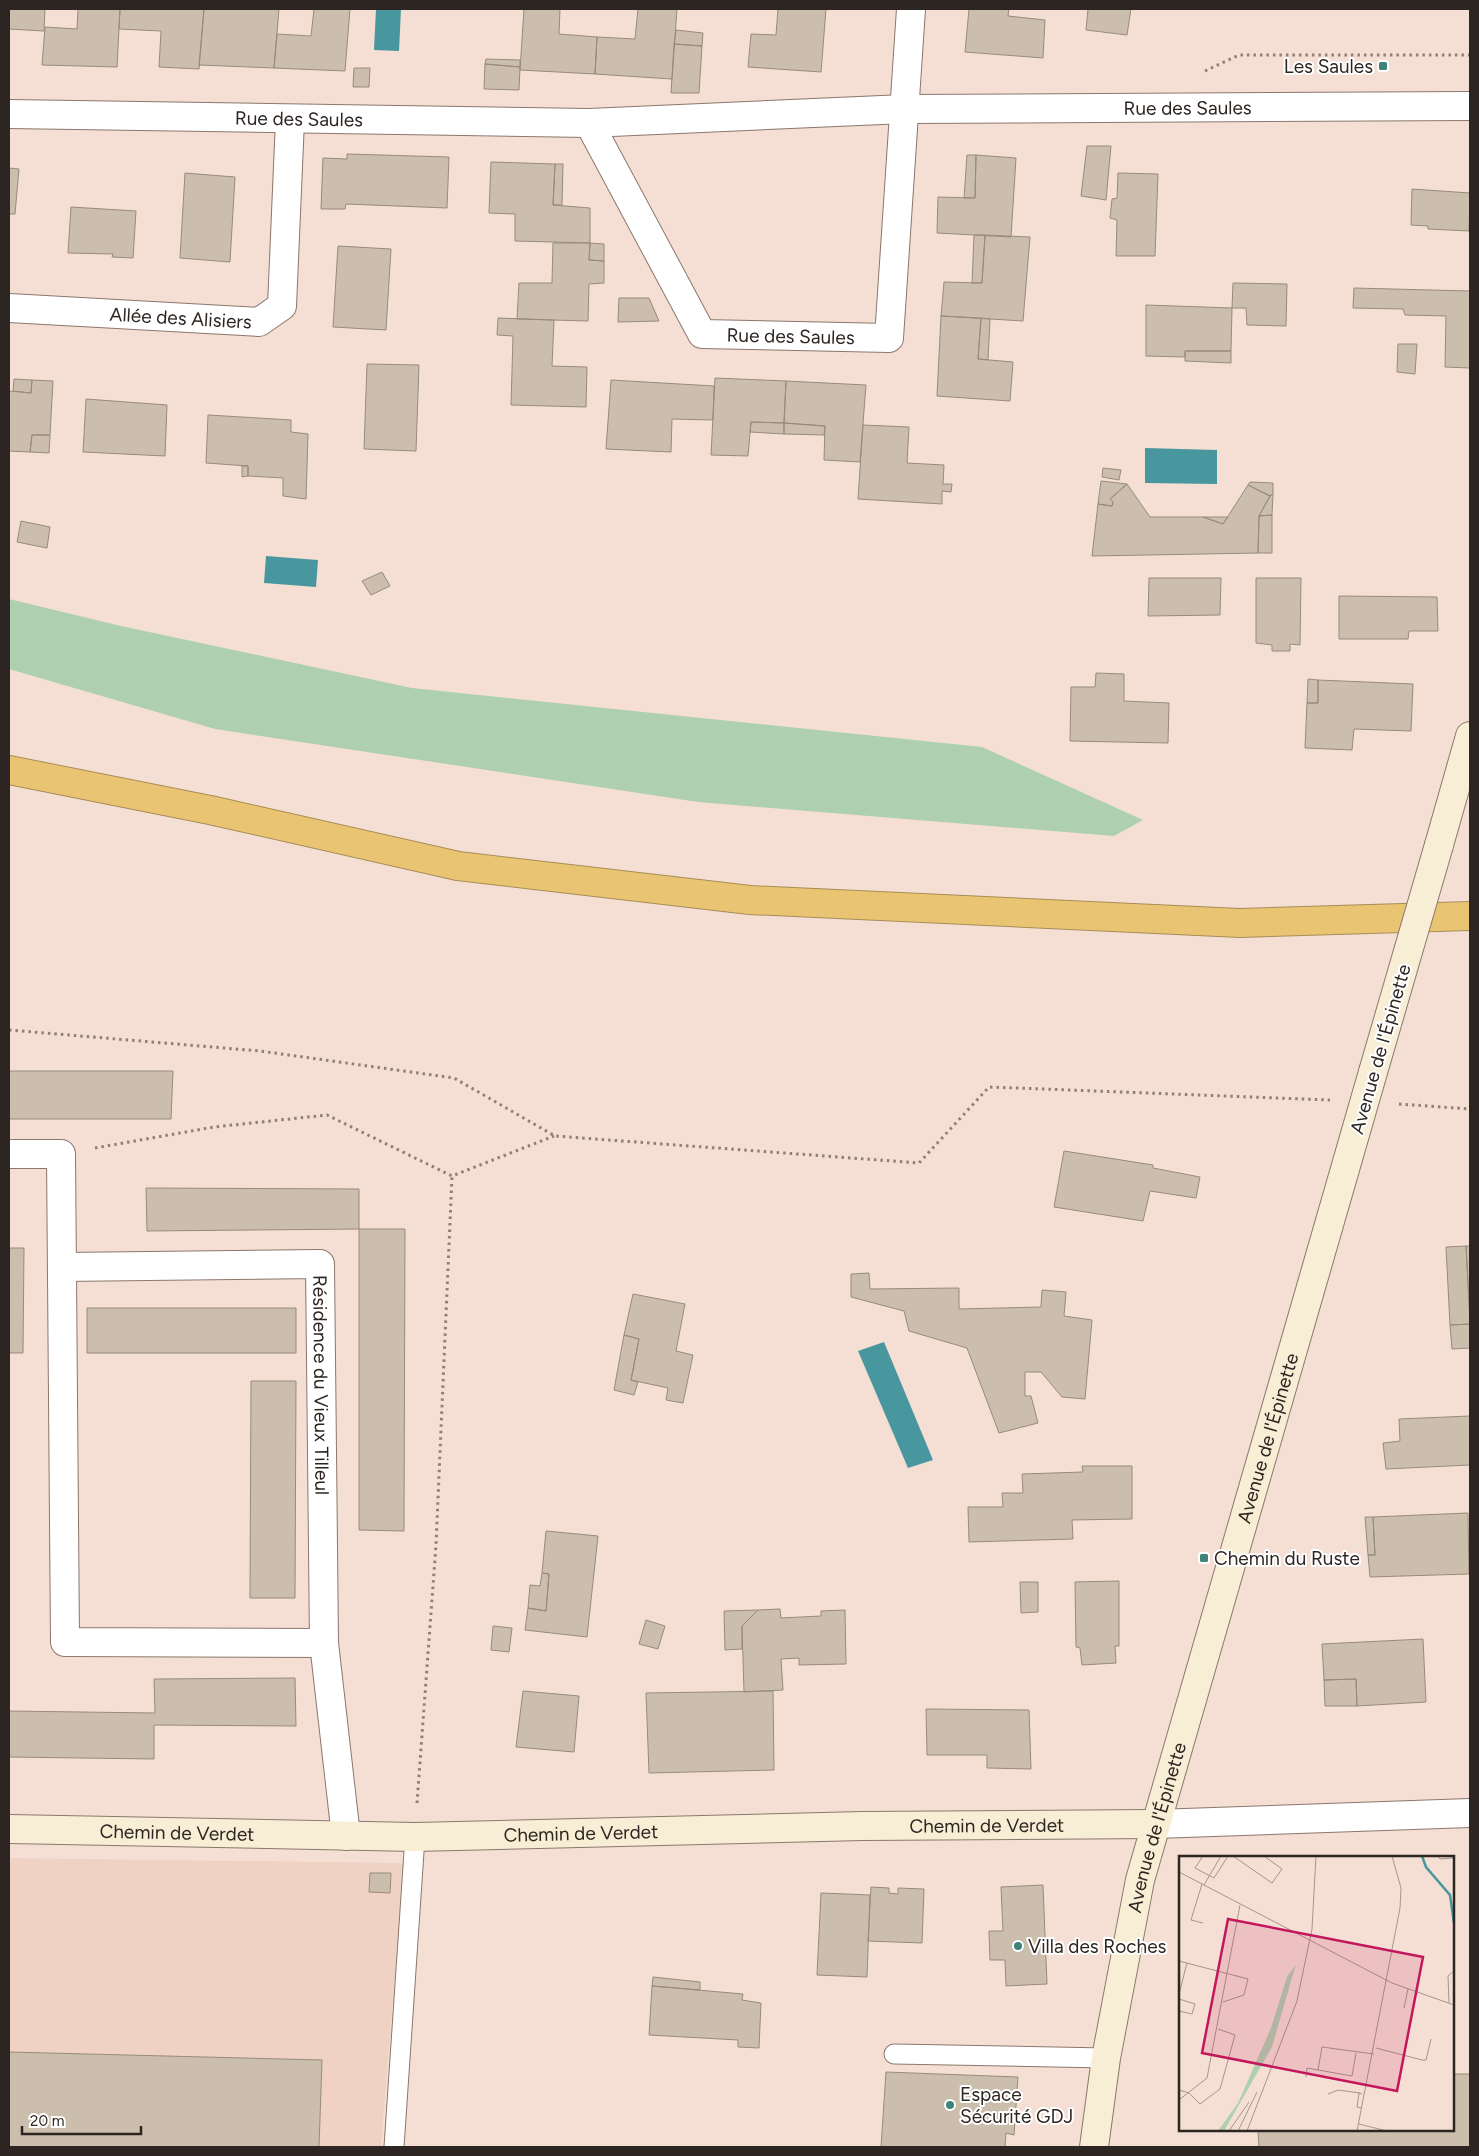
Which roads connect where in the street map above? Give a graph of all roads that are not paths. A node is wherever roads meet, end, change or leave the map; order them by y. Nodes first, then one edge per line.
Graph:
1 (911, 9) edge
2 (1470, 106) edge
3 (905, 109) junction
4 (9, 114) edge
5 (290, 120) junction
6 (589, 123) junction
7 (9, 308) edge
8 (1470, 736) edge
9 (9, 755) edge
10 (9, 770) edge
11 (210, 810) junction
12 (1470, 916) edge
13 (9, 1154) edge
14 (62, 1267) junction
15 (324, 1643) junction
16 (1470, 1813) edge
17 (1155, 1824) junction
18 (9, 1829) edge
19 (346, 1836) junction
20 (415, 1836) junction
21 (894, 2054) dead end
22 (1106, 2058) junction
23 (394, 2147) edge
24 (1094, 2147) edge

1 - 3 street
2 - 3 street, Rue des Saules
3 - 6 street, Rue des Saules
3 - 6 street, Rue des Saules
4 - 5 street, Rue des Saules
5 - 6 street, Rue des Saules
5 - 7 street, Allée des Alisiers
8 - 17 street, Avenue de l'Épinette, bridge
9 - 11 highway
10 - 11 highway
11 - 12 highway
13 - 14 street
14 - 15 street
14 - 15 street, Résidence du Vieux Tilleul
15 - 19 street, Résidence du Vieux Tilleul
16 - 17 street
17 - 20 street, Chemin de Verdet
17 - 22 street, Avenue de l'Épinette
18 - 19 street, Chemin de Verdet
19 - 20 street, Chemin de Verdet
20 - 23 lane
21 - 22 lane
22 - 24 street, Avenue de l'Épinette

